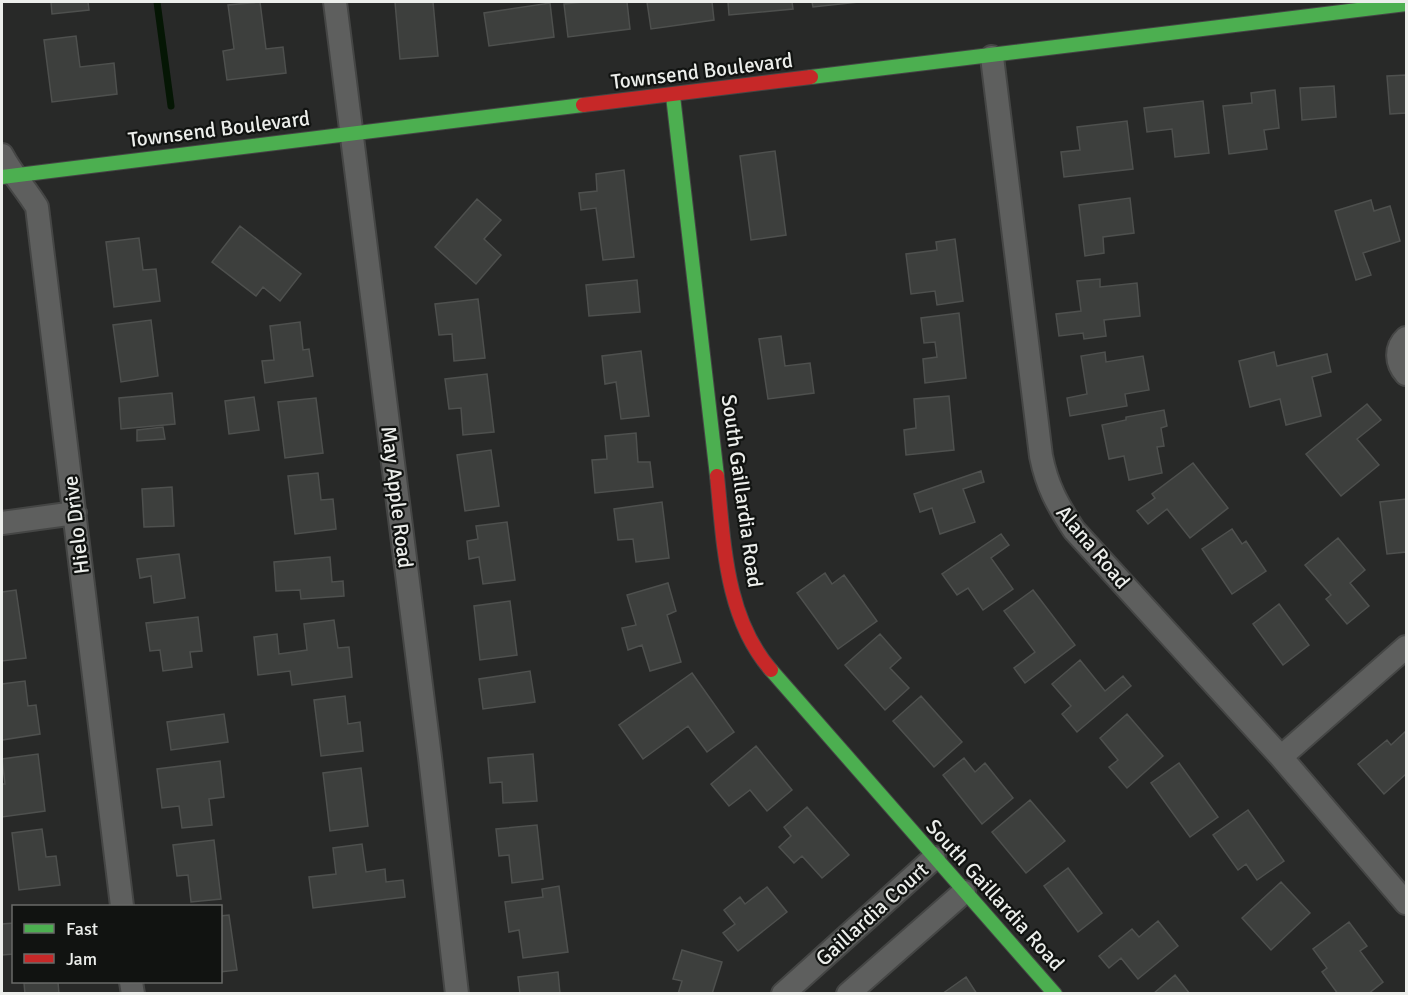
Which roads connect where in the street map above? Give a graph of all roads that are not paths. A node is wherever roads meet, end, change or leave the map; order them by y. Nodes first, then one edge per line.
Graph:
1 (335, 2) edge
2 (1407, 4) edge
3 (992, 57) junction
4 (673, 96) junction
5 (351, 134) junction
6 (2, 155) edge
7 (7, 176) edge
8 (1407, 338) edge
9 (1407, 374) edge
10 (75, 513) junction
11 (2, 523) edge
12 (1407, 647) edge
13 (1281, 757) junction
14 (934, 858) junction
15 (964, 892) junction
16 (1407, 903) edge
17 (122, 905) edge
18 (457, 993) edge
19 (783, 993) edge
20 (848, 993) edge
21 (1055, 993) edge

1 - 5 street, May Apple Road
2 - 3 street, Townsend Boulevard
3 - 4 street, Townsend Boulevard
3 - 13 street, Alana Road
4 - 5 street, Townsend Boulevard
4 - 14 street, South Gaillardia Road
5 - 7 street, Townsend Boulevard
5 - 18 street, May Apple Road
6 - 7 street, Hielo Drive
7 - 10 street, Hielo Drive
8 - 9 street
10 - 11 street
10 - 17 street, Hielo Drive
12 - 13 street
13 - 16 street, Alana Road
14 - 15 street, South Gaillardia Road
14 - 19 street, Gaillardia Court
15 - 20 street, Gaillardia Court
15 - 21 street, South Gaillardia Road

